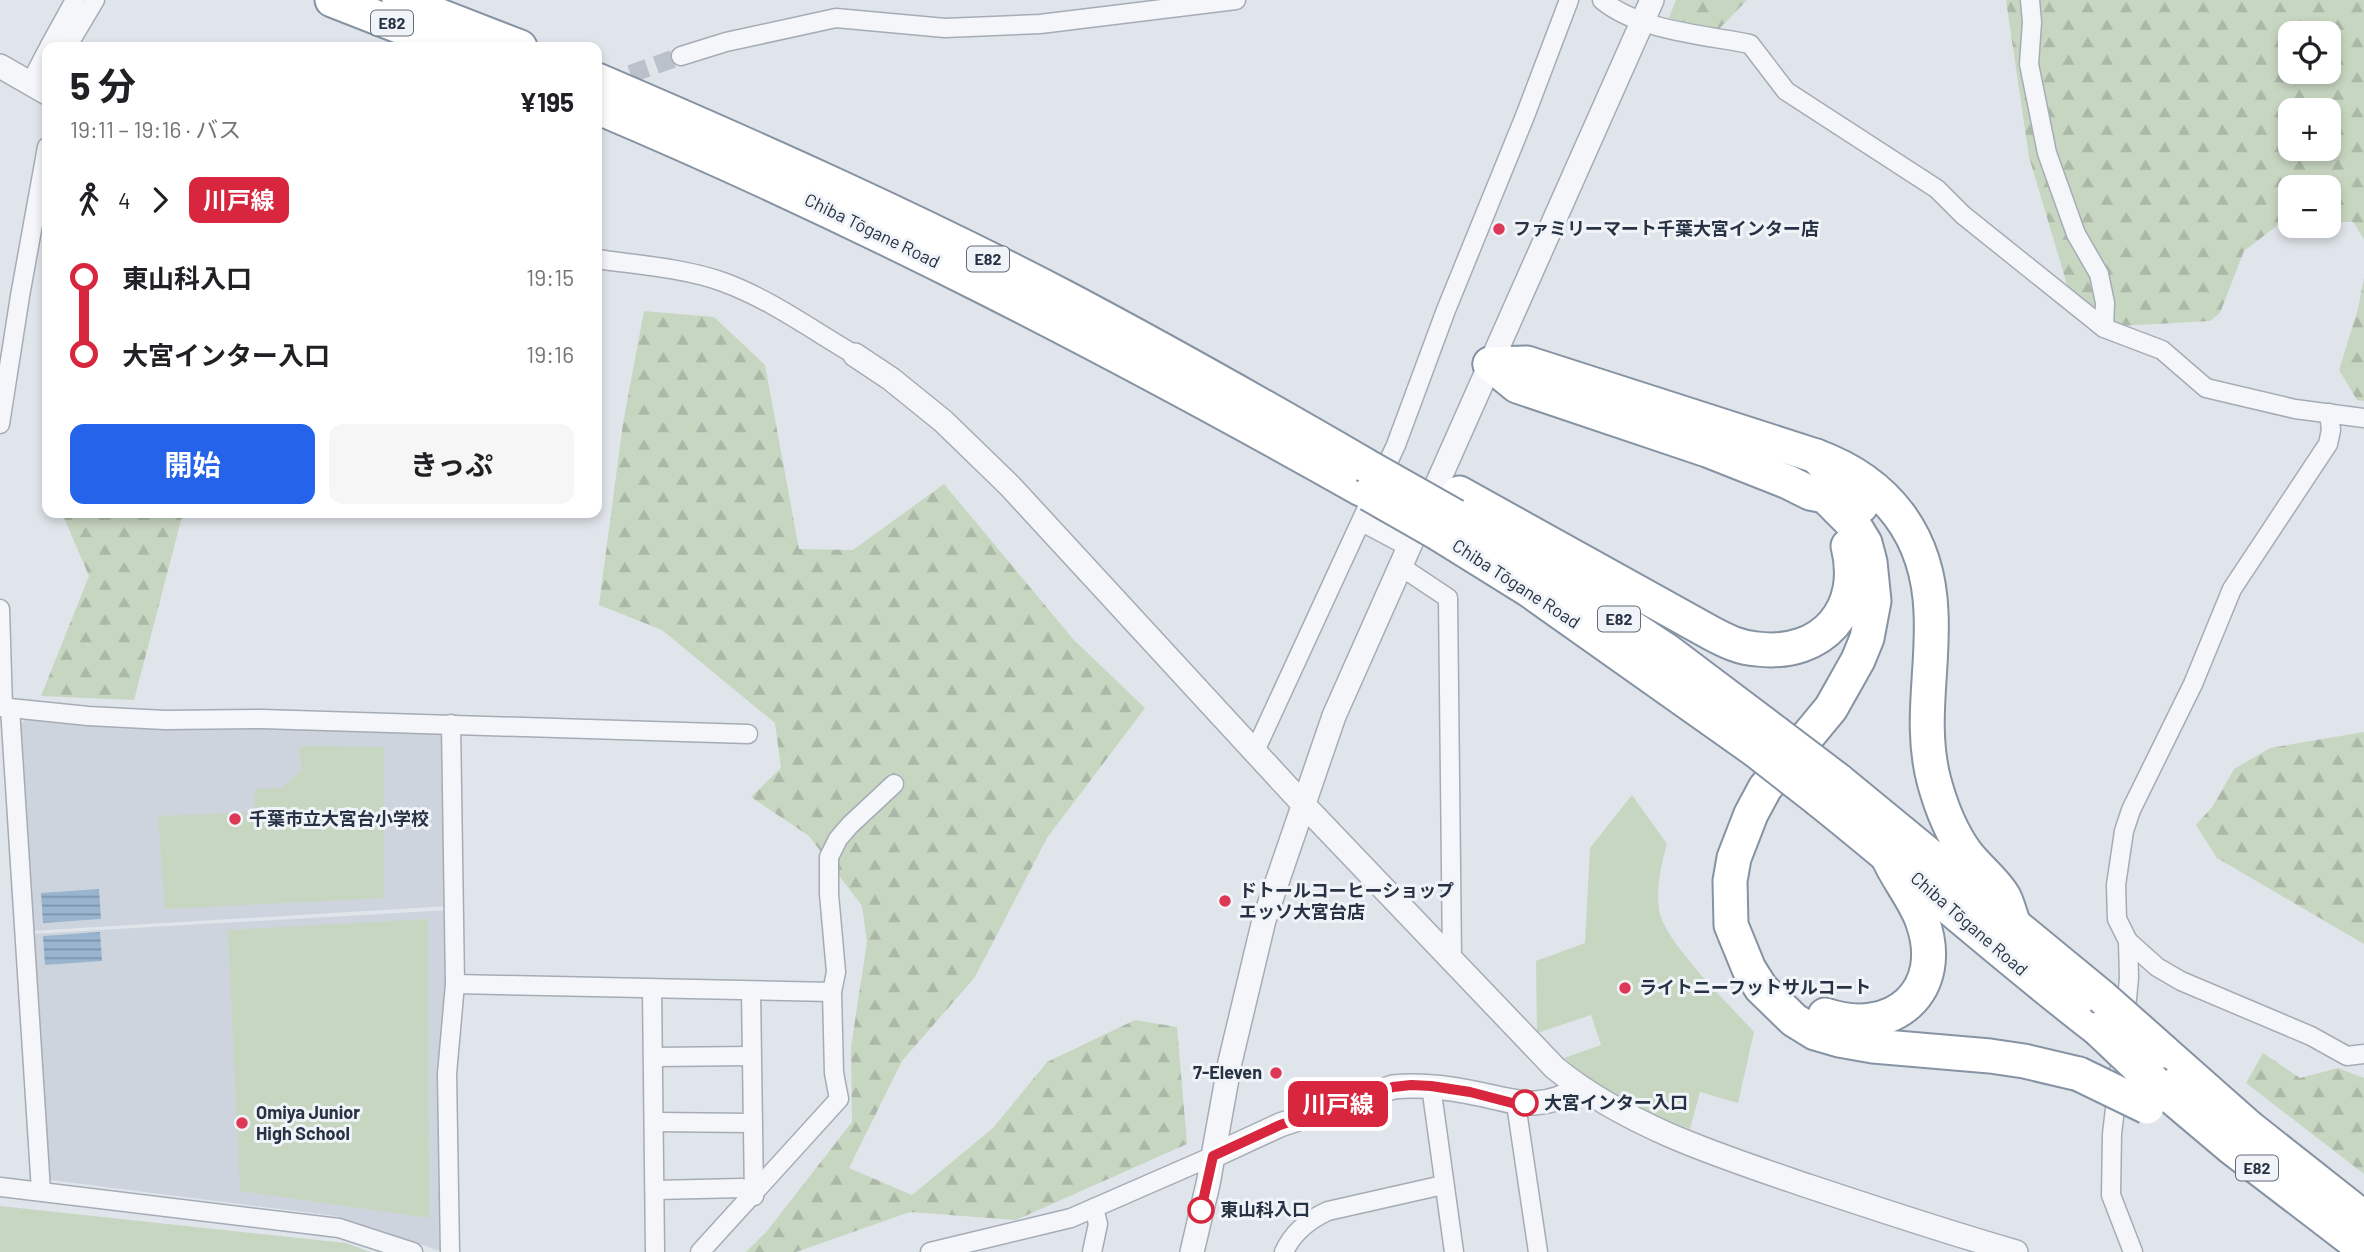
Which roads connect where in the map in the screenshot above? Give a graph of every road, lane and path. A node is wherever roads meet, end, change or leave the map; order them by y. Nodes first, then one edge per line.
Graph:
1 (75, 0) edge
2 (95, 0) edge
3 (332, 0) edge
4 (399, 0) edge
5 (1236, 0) edge
6 (1569, 0) edge
7 (1602, 0) edge
8 (1652, 0) edge
9 (2030, 0) edge
10 (1643, 23) junction
11 (52, 42) edge
12 (70, 42) edge
13 (439, 42) edge
14 (507, 42) edge
15 (681, 56) tunnel mouth
16 (0, 66) edge
17 (602, 82) edge
18 (42, 86) edge
19 (602, 109) edge
20 (42, 175) edge
21 (602, 259) edge
22 (2104, 328) junction
23 (855, 355) joint
24 (1490, 364) junction
25 (2329, 413) junction
26 (2364, 418) edge
27 (0, 424) edge
28 (1816, 456) junction
29 (1367, 467) junction
30 (1810, 493) junction
31 (1451, 515) junction
32 (1362, 522) junction
33 (1404, 557) junction
34 (0, 609) edge
35 (4, 708) edge
36 (451, 724) junction
37 (748, 734) dead end
38 (1255, 751) junction
39 (894, 784) dead end
40 (1828, 790) junction
41 (1303, 803) junction
42 (1886, 853) junction
43 (2013, 922) junction
44 (2128, 941) junction
45 (1452, 958) junction
46 (456, 984) junction
47 (652, 989) junction
48 (751, 990) junction
49 (832, 992) junction
50 (2364, 1054) edge
51 (751, 1056) junction
52 (654, 1057) junction
53 (2155, 1080) junction
54 (1431, 1086) junction
55 (1580, 1088) junction
56 (1516, 1104) junction
57 (655, 1122) junction
58 (751, 1123) junction
59 (1213, 1156) junction
60 (1443, 1185) junction
61 (0, 1186) edge
62 (655, 1190) junction
63 (41, 1191) junction
64 (754, 1196) junction
65 (1094, 1208) junction
66 (2364, 1218) edge
67 (2364, 1249) edge
68 (413, 1252) edge
69 (450, 1252) edge
70 (655, 1252) edge
71 (700, 1252) edge
72 (930, 1252) edge
73 (1092, 1252) edge
74 (1192, 1252) edge
75 (1284, 1252) edge
76 (1454, 1252) edge
77 (1538, 1252) edge
78 (2016, 1252) edge
79 (2133, 1252) edge
80 (2349, 1252) edge

1 - 11 street
2 - 12 street
3 - 13 highway, E82
4 - 14 highway, E82
5 - 15 street
6 - 32 street
7 - 10 street
8 - 10 street
9 - 22 street
10 - 22 street
10 - 24 street
16 - 18 street
17 - 29 highway, Chiba Tōgane Road / E82
19 - 29 highway, Chiba Tōgane Road / E82
20 - 27 street
21 - 23 street
22 - 25 street
23 - 38 street
24 - 28 highway
24 - 30 highway
24 - 33 street
25 - 26 street
25 - 44 street
28 - 42 highway
28 - 43 highway
29 - 31 highway
29 - 31 highway, Chiba Tōgane Road / E82, bridge
30 - 31 highway
30 - 53 highway, bridge
31 - 40 highway, Chiba Tōgane Road / E82, bridge
32 - 33 street
32 - 38 street
33 - 41 street
33 - 45 street
34 - 35 street
35 - 36 street
35 - 63 street
36 - 37 street
36 - 46 street
38 - 41 street
39 - 49 street
40 - 42 highway, Chiba Tōgane Road / E82
40 - 43 highway, Chiba Tōgane Road / E82
41 - 45 street
41 - 59 street
42 - 53 highway, Chiba Tōgane Road / E82, bridge
43 - 53 highway, Chiba Tōgane Road / E82, bridge
44 - 50 street
44 - 79 street
45 - 55 street
46 - 47 street
46 - 69 street
47 - 48 street
47 - 52 street
48 - 49 street
48 - 51 street
49 - 64 street
51 - 52 street
51 - 58 street
52 - 57 street
53 - 66 highway, Chiba Tōgane Road / E82
53 - 67 highway, Chiba Tōgane Road / E82
53 - 80 highway
54 - 56 street
54 - 59 street
54 - 60 street
55 - 56 street
55 - 78 street
56 - 77 street
57 - 58 street
57 - 62 street
58 - 64 street
59 - 65 street
59 - 74 street
60 - 75 street
60 - 76 street
61 - 63 street
62 - 64 street
62 - 70 street
63 - 68 street
64 - 71 street
65 - 72 street
65 - 73 street

